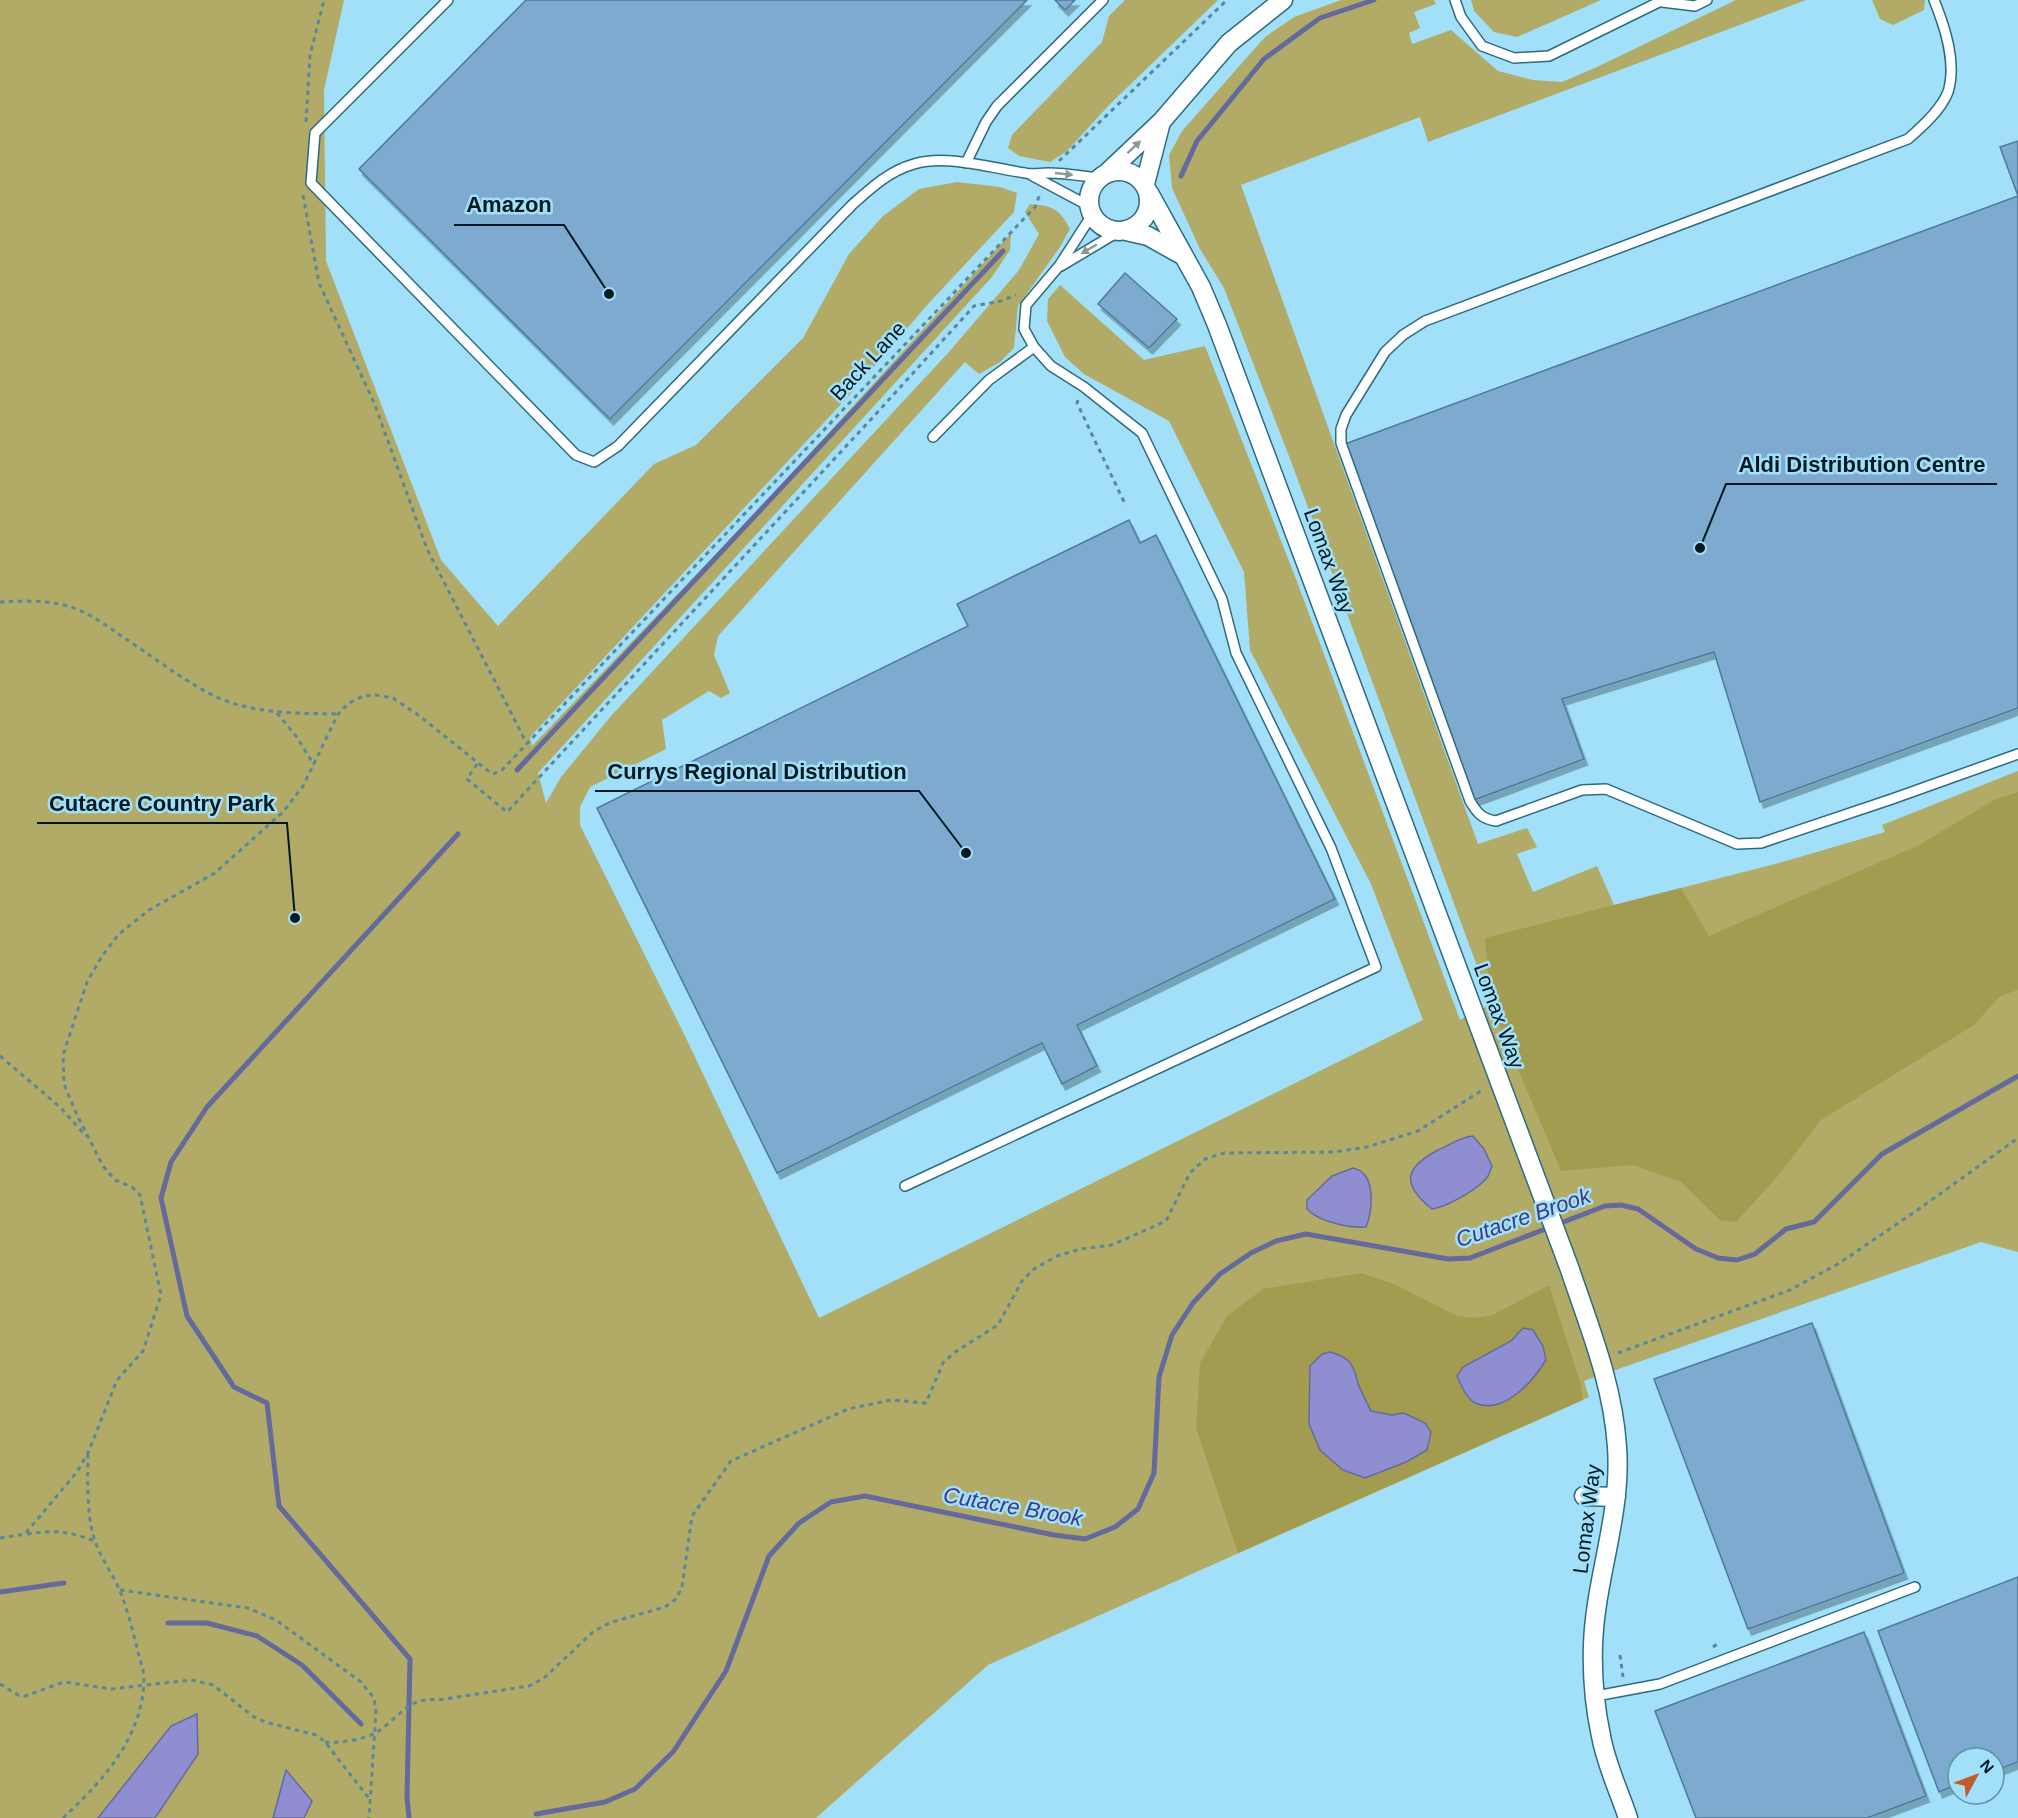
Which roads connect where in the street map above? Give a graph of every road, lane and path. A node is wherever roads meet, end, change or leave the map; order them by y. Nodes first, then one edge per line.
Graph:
1 (324, 0) edge
2 (447, 0) edge
3 (1103, 0) edge
4 (1227, 0) edge
5 (1283, 0) edge
6 (1455, 0) edge
7 (1707, 0) edge
8 (1934, 0) edge
9 (1662, 1) edge
10 (1161, 122) junction
11 (306, 124) dead end
12 (966, 163) junction
13 (1103, 176) junction
14 (1046, 178) junction
15 (304, 186) dead end
16 (1147, 189) junction
17 (1090, 210) junction
18 (1122, 231) junction
19 (1182, 255) junction
20 (1059, 266) junction
21 (1018, 294) dead end
22 (1034, 348) junction
23 (1084, 387) junction
24 (933, 437) dead end
25 (1126, 506) dead end
26 (0, 602) edge
27 (277, 713) junction
28 (338, 714) junction
29 (527, 744) junction
30 (2018, 754) edge
31 (477, 764) junction
32 (314, 765) junction
33 (0, 1056) edge
34 (1489, 1086) dead end
35 (2018, 1138) edge
36 (89, 1140) junction
37 (905, 1186) dead end
38 (1618, 1353) dead end
39 (88, 1453) junction
40 (1584, 1496) dead end
41 (1616, 1497) junction
42 (25, 1534) junction
43 (0, 1538) edge
44 (95, 1541) junction
45 (1915, 1587) dead end
46 (120, 1590) junction
47 (1720, 1642) dead end
48 (1713, 1647) dead end
49 (1620, 1655) dead end
50 (0, 1684) edge
51 (144, 1686) junction
52 (1625, 1691) junction
53 (1596, 1696) junction
54 (375, 1733) junction
55 (325, 1742) junction
56 (371, 1801) junction
57 (63, 1818) edge
58 (369, 1818) edge
59 (1628, 1818) edge

1 - 11 path
2 - 12 lane
3 - 12 lane
4 - 14 path, Back Lane
5 - 10 street
6 - 9 lane
7 - 9 lane
8 - 30 lane
13 -> 10 street
10 - 16 street
12 - 14 lane
14 -> 13 lane
13 - 16 street
13 - 17 street
14 - 17 lane
14 - 29 path, Back Lane
15 - 29 path
16 - 18 street
16 - 19 street, Lomax Way
17 - 18 street
17 - 20 lane
18 - 19 street
18 -> 20 lane
19 - 41 street, Lomax Way
20 - 22 lane
21 - 31 path
22 - 23 lane
22 - 24 lane
23 - 25 path
23 - 37 lane
26 - 27 path
27 - 28 path
27 - 32 path
28 - 31 path
28 - 32 path
29 - 31 path, Back Lane
32 - 36 path
33 - 36 path
34 - 54 path
35 - 38 path
36 - 39 path
39 - 42 path
39 - 44 path
40 - 41 street
41 - 53 street, Lomax Way
42 - 43 path
42 - 44 path
44 - 46 path
45 - 52 lane
46 - 51 path
46 - 54 path
47 - 48 path
49 - 52 path
50 - 51 path
51 - 55 path
51 - 57 path
52 - 53 lane
53 - 59 street, Lomax Way
54 - 55 path
54 - 56 path
55 - 56 path
56 - 58 path

